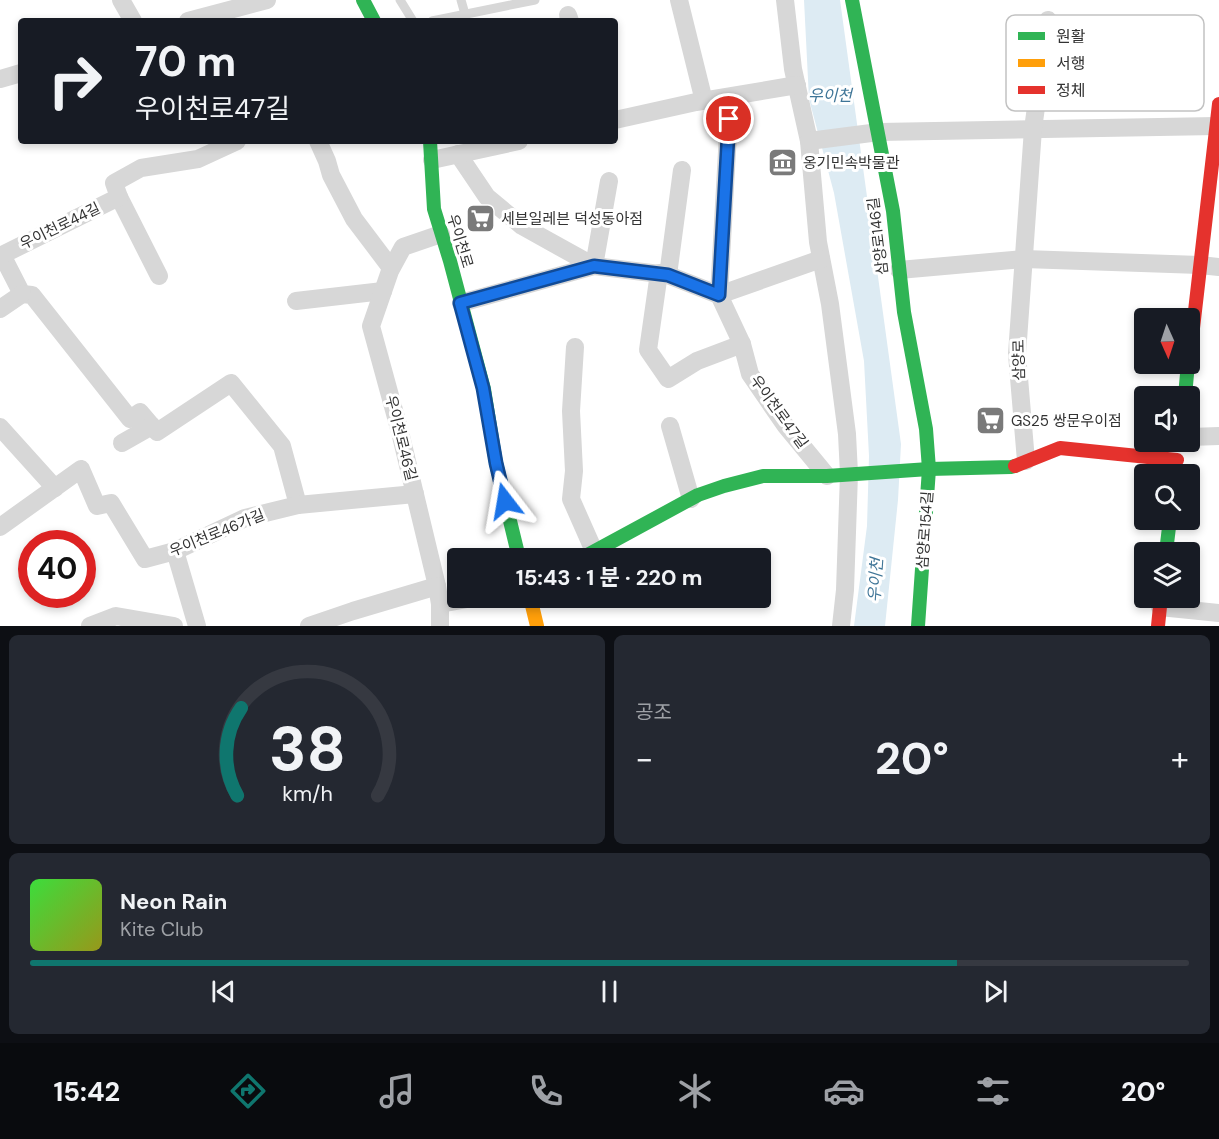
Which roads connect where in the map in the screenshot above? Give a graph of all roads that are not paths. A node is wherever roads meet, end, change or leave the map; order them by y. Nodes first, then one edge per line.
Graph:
1 (121, 0) edge
2 (267, 0) edge
3 (363, 0) edge
4 (400, 0) edge
5 (461, 0) edge
6 (535, 0) edge
7 (680, 0) edge
8 (785, 0) edge
9 (852, 0) edge
10 (465, 14) junction
11 (132, 18) edge
12 (199, 18) edge
13 (372, 18) edge
14 (411, 18) edge
15 (446, 18) edge
16 (18, 74) edge
17 (0, 79) edge
18 (797, 85) junction
19 (730, 96) junction
20 (704, 101) junction
21 (1219, 104) edge
22 (1035, 111) edge
23 (618, 119) edge
24 (1216, 126) junction
25 (1033, 129) junction
26 (879, 132) junction
27 (809, 141) junction
28 (230, 144) edge
29 (319, 144) edge
30 (430, 144) edge
31 (505, 144) edge
32 (1217, 146) edge
33 (458, 154) junction
34 (432, 160) junction
35 (682, 170) dead end
36 (609, 181) dead end
37 (119, 197) junction
38 (441, 234) junction
39 (1, 255) edge
40 (821, 259) junction
41 (1024, 259) junction
42 (1200, 265) junction
43 (594, 266) junction
44 (1219, 267) edge
45 (392, 268) junction
46 (899, 270) junction
47 (663, 274) junction
48 (159, 276) dead end
49 (383, 291) junction
50 (22, 294) junction
51 (719, 295) junction
52 (296, 301) dead end
53 (460, 303) junction
54 (1195, 308) edge
55 (0, 309) edge
56 (742, 344) junction
57 (575, 347) dead end
58 (152, 426) junction
59 (670, 426) dead end
60 (0, 428) edge
61 (1219, 436) edge
62 (122, 442) dead end
63 (1180, 455) edge
64 (1026, 461) junction
65 (929, 469) junction
66 (849, 474) junction
67 (827, 476) junction
68 (55, 488) junction
69 (415, 494) junction
70 (691, 499) junction
71 (298, 504) junction
72 (0, 527) edge
73 (517, 548) edge
74 (586, 548) edge
75 (601, 548) edge
76 (175, 551) junction
77 (437, 586) junction
78 (447, 603) edge
79 (440, 604) junction
80 (533, 608) edge
81 (1160, 608) edge
82 (1192, 608) edge
83 (1219, 613) edge
84 (90, 626) edge
85 (174, 626) edge
86 (197, 626) edge
87 (309, 626) edge
88 (440, 626) edge
89 (537, 626) edge
90 (841, 626) edge
91 (918, 626) edge
92 (1158, 626) edge

1 - 11 street
2 - 12 street
3 - 13 street
4 - 14 lane
5 - 10 lane
6 - 10 lane
7 - 20 street
8 - 18 street
9 - 26 street, 삼양로146길
10 - 15 lane
16 - 17 street
18 - 19 street
18 - 27 street
19 - 20 street
19 - 51 street
20 - 23 street
21 - 24 street
22 - 25 street, 삼양로
24 - 25 street
24 - 32 street
25 - 26 street
25 - 41 street, 삼양로
26 - 27 street
26 - 46 street, 삼양로146길
27 - 40 street
28 - 37 street, 우이천로44길
29 - 45 street
30 - 34 street, 우이천로
31 - 33 street
32 - 42 street
33 - 34 street
33 - 43 street
34 - 38 street, 우이천로
35 - 47 street
36 - 43 street
37 - 39 street, 우이천로44길
37 - 48 street, 우이천로44길
38 - 45 street, 우이천로46길
38 - 53 street, 우이천로
39 - 50 street, 우이천로44길
40 - 51 street
40 - 66 street
41 - 42 street
41 - 46 street
41 - 64 street, 삼양로
42 - 44 street
42 - 54 street
43 - 47 street
43 - 53 street
45 - 49 street, 우이천로46길
46 - 65 street, 삼양로146길
47 - 51 street
47 - 56 street
49 - 52 street
49 - 69 street, 우이천로46길
50 - 55 street
50 - 58 street, 우이천로44길
51 - 56 street, 우이천로47길
53 - 73 street, 우이천로
56 - 67 street, 우이천로47길
57 - 74 street
58 - 62 street
58 - 71 street
59 - 70 street
60 - 68 street
61 - 63 street
63 - 64 street, 삼양로154길
64 - 65 street, 삼양로154길
65 - 66 street
65 - 91 street, 삼양로154길
66 - 67 street
66 - 90 street
67 - 70 street
68 - 72 street, 우이천로46가길
68 - 76 street, 우이천로46가길
69 - 71 street, 우이천로46가길
69 - 77 street, 우이천로46길
70 - 75 street
71 - 76 street, 우이천로46가길
76 - 86 street
77 - 79 street, 우이천로46길
77 - 87 street
78 - 79 street
79 - 88 street, 우이천로46길
80 - 89 street
81 - 92 street
82 - 83 street
84 - 85 street

